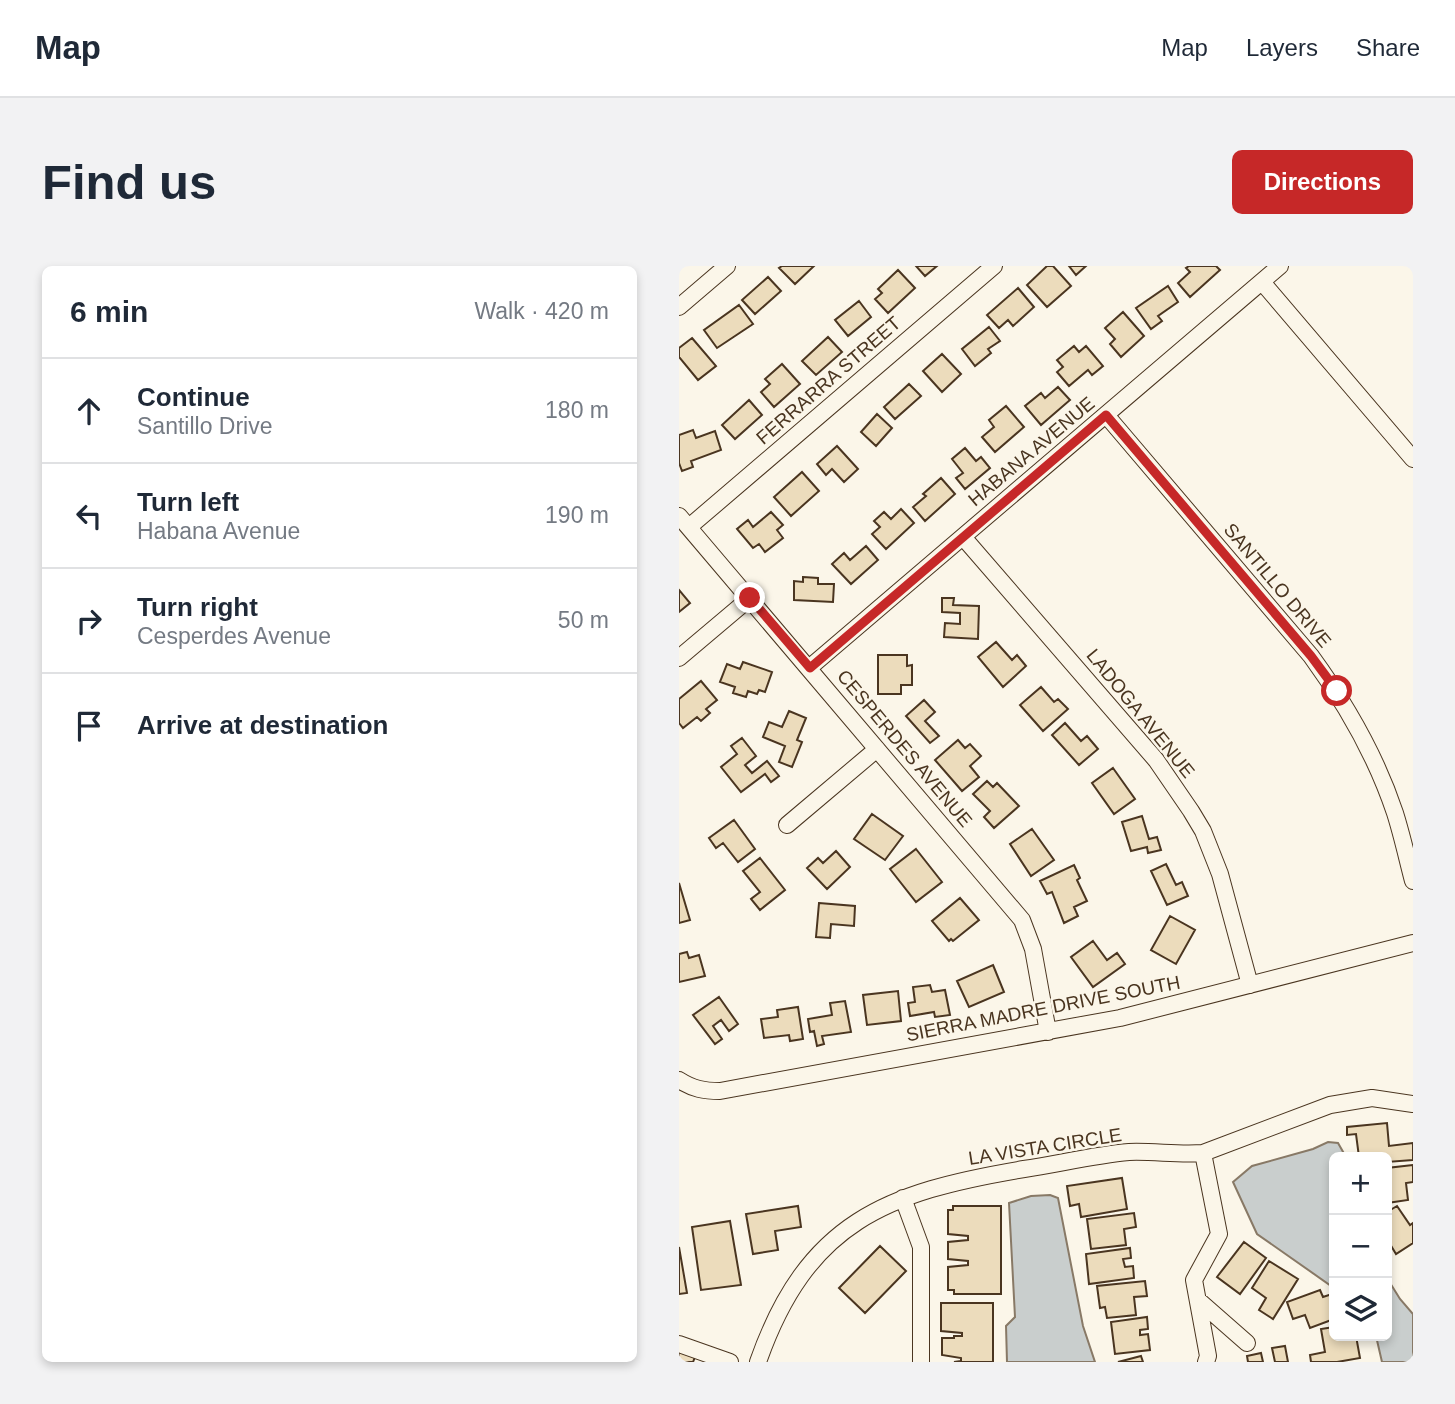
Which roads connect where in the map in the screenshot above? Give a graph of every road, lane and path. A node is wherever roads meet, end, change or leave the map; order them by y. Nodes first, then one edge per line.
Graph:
1 (727, 266) edge
2 (994, 266) edge
3 (1280, 266) edge
4 (1262, 282) junction
5 (679, 307) edge
6 (1106, 415) junction
7 (1413, 459) edge
8 (684, 521) edge
9 (963, 537) junction
10 (750, 598) junction
11 (679, 658) edge
12 (810, 668) junction
13 (877, 749) junction
14 (787, 825) dead end
15 (1413, 881) edge
16 (1413, 943) edge
17 (1250, 985) junction
18 (1048, 1032) junction
19 (679, 1080) edge
20 (1413, 1104) edge
21 (1203, 1153) junction
22 (903, 1198) junction
23 (1198, 1300) junction
24 (1247, 1343) dead end
25 (679, 1344) edge
26 (713, 1359) edge
27 (730, 1362) edge
28 (758, 1362) edge
29 (921, 1362) edge
30 (1206, 1362) edge

1 - 5 street
2 - 8 street, FERRARRA STREET
3 - 4 street, HABANA AVENUE
4 - 6 street, HABANA AVENUE
4 - 7 street
6 - 9 street, HABANA AVENUE
6 - 15 street, SANTILLO DRIVE
8 - 10 street, CESPERDES AVENUE
9 - 12 street, HABANA AVENUE
9 - 17 street, LADOGA AVENUE
10 - 11 street
10 - 12 street, CESPERDES AVENUE
12 - 13 street, CESPERDES AVENUE
13 - 14 street
13 - 18 street, CESPERDES AVENUE
16 - 17 street, SIERRA MADRE DRIVE SOUTH
17 - 18 street, SIERRA MADRE DRIVE SOUTH
18 - 19 street, SIERRA MADRE DRIVE SOUTH
20 - 21 street, LA VISTA CIRCLE
21 - 22 street, LA VISTA CIRCLE
21 - 23 street
22 - 28 street, LA VISTA CIRCLE
22 - 29 street
23 - 24 street
23 - 30 street
25 - 26 street
26 - 27 street

